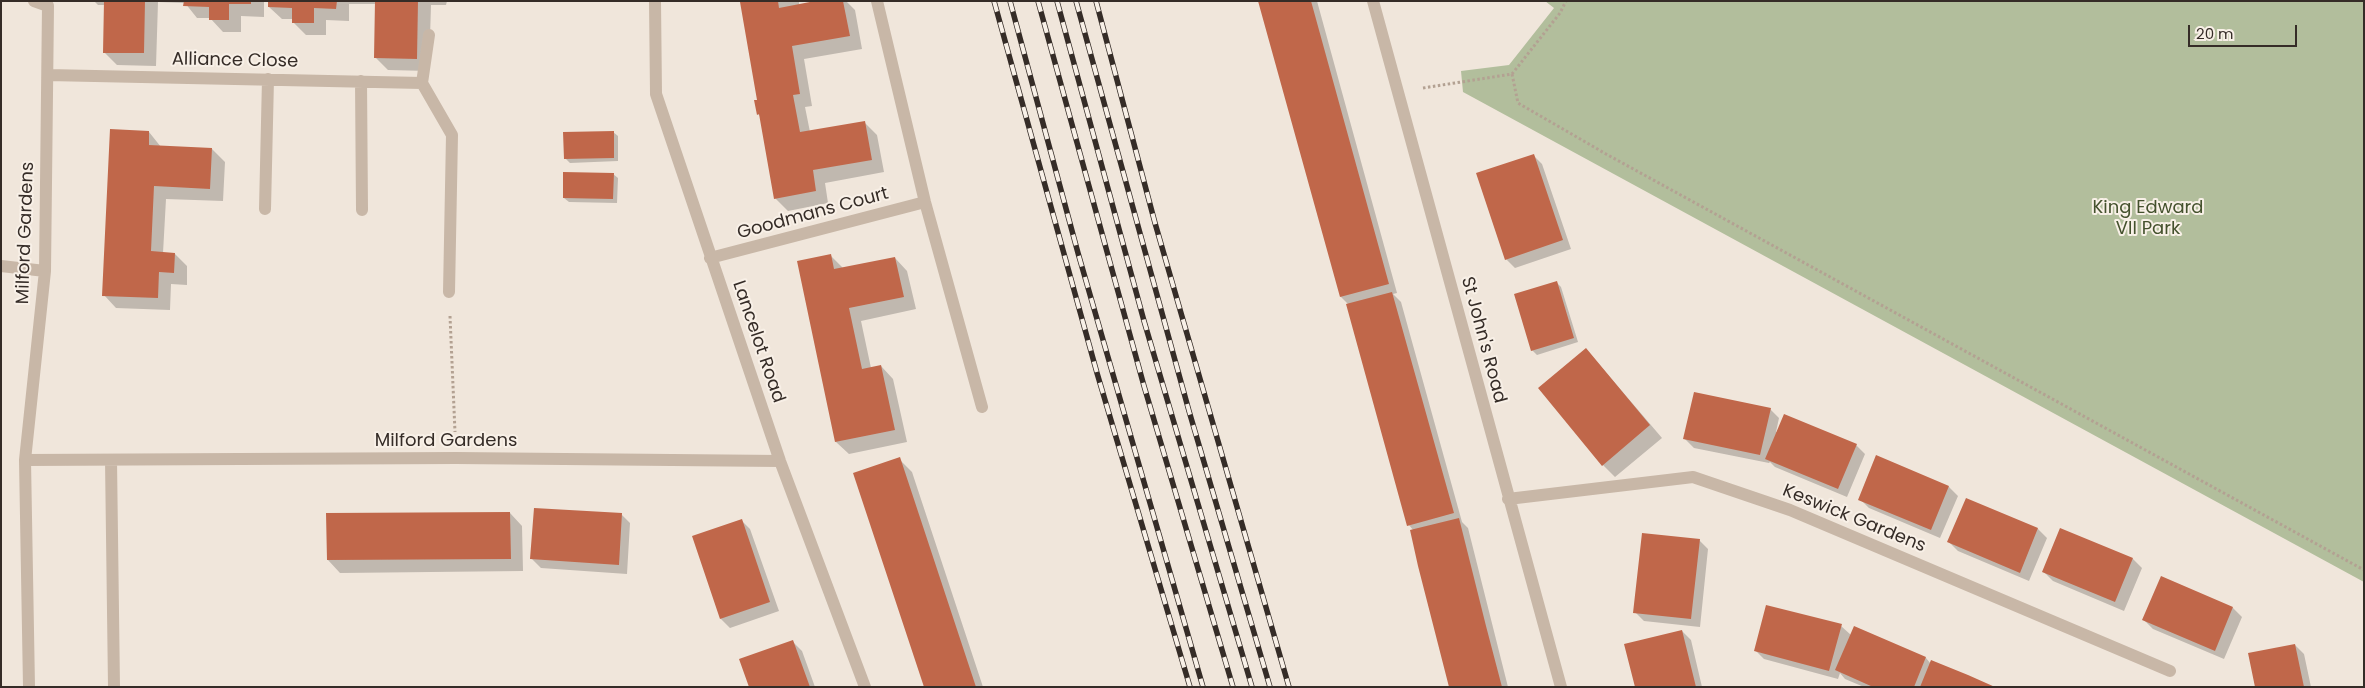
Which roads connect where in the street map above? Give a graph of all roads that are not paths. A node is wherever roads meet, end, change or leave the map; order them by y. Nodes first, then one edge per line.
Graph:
1 (34, 1) edge
2 (655, 1) edge
3 (877, 1) edge
4 (1373, 1) edge
5 (429, 35) dead end
6 (48, 75) junction
7 (268, 79) junction
8 (362, 81) junction
9 (422, 83) junction
10 (924, 202) junction
11 (265, 209) dead end
12 (362, 210) dead end
13 (710, 258) junction
14 (1, 266) edge
15 (45, 271) junction
16 (449, 292) road end
17 (982, 406) dead end
18 (25, 460) junction
19 (111, 460) junction
20 (780, 460) junction
21 (1508, 499) junction
22 (2170, 671) dead end
23 (29, 687) edge
24 (114, 687) edge
25 (865, 687) edge
26 (1561, 687) edge

1 - 6 street, Milford Gardens
2 - 13 street, Lancelot Road
3 - 10 street
4 - 21 street, St John's Road
5 - 9 street
6 - 7 street, Alliance Close
6 - 15 street, Milford Gardens
7 - 8 street, Alliance Close
7 - 11 street
8 - 9 street, Alliance Close
8 - 12 street
9 - 16 street
10 - 13 street, Goodmans Court
10 - 17 street
13 - 20 street, Lancelot Road
14 - 15 street
15 - 18 street, Milford Gardens
18 - 19 street, Milford Gardens
18 - 23 street, Milford Gardens
19 - 20 street, Milford Gardens
19 - 24 street
20 - 25 street, Lancelot Road
21 - 22 street, Keswick Gardens
21 - 26 street, St John's Road

